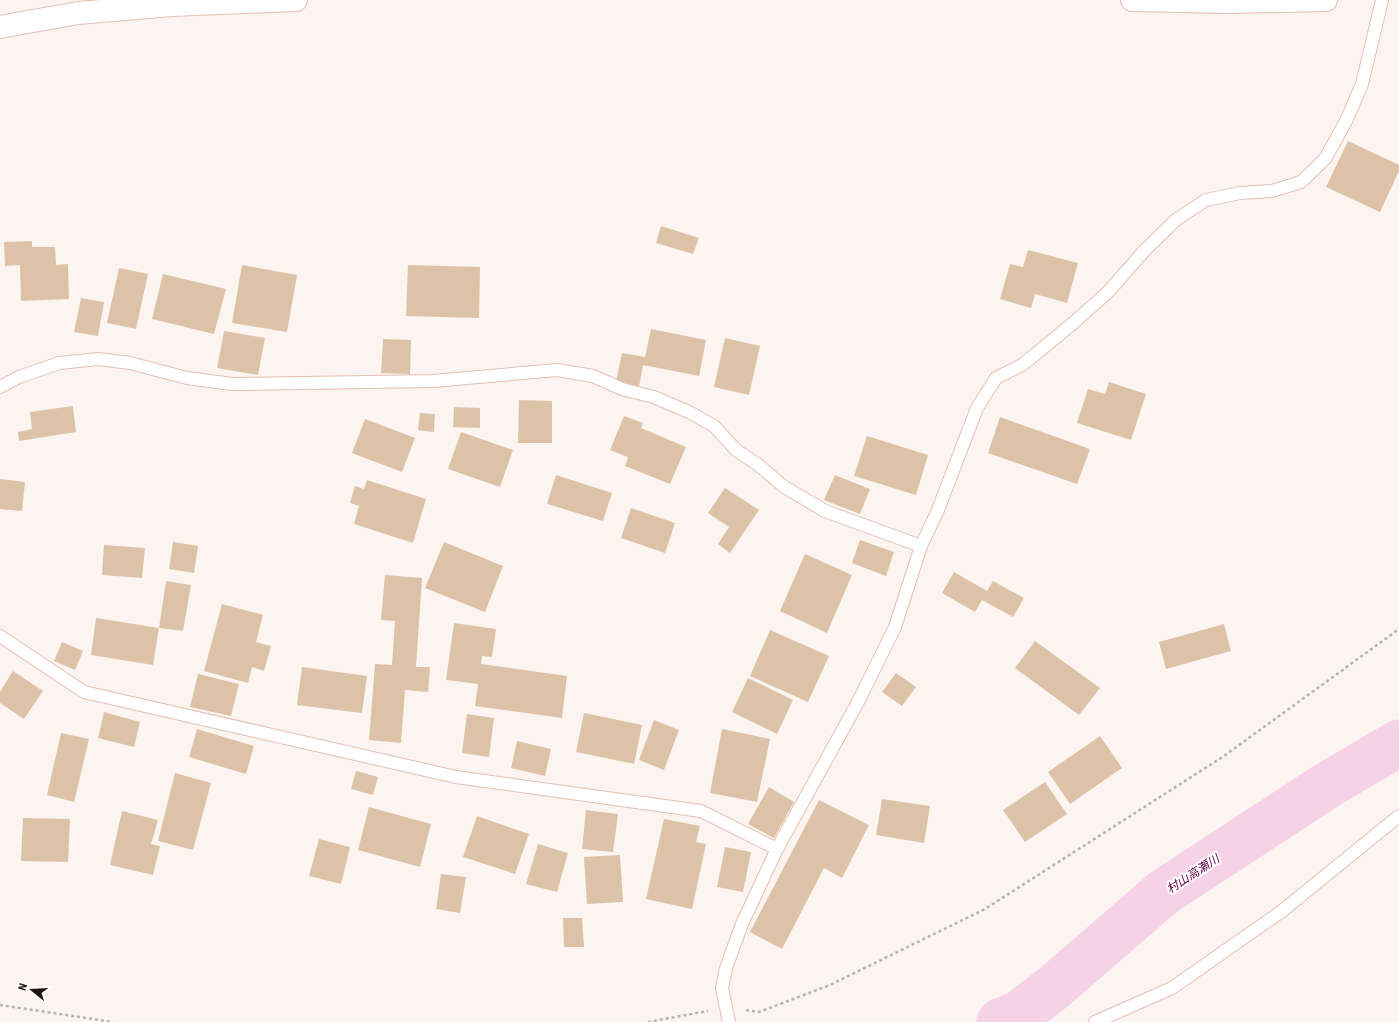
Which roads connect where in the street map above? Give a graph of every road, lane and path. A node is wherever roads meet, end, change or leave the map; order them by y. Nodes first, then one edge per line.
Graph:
1 (296, 0) edge
2 (1132, 0) edge
3 (1326, 0) edge
4 (1382, 0) edge
5 (0, 28) edge
6 (0, 387) edge
7 (921, 546) junction
8 (1399, 629) edge
9 (0, 636) edge
10 (1399, 816) edge
11 (777, 849) junction
12 (0, 1005) edge
13 (725, 1008) junction
14 (113, 1022) edge
15 (648, 1022) edge
16 (729, 1022) edge
17 (1095, 1022) edge

1 - 5 street
2 - 3 street
4 - 7 lane
6 - 7 lane
7 - 11 lane
8 - 13 path
9 - 11 lane
10 - 17 lane
11 - 13 lane
12 - 14 path
13 - 15 path
13 - 16 lane

